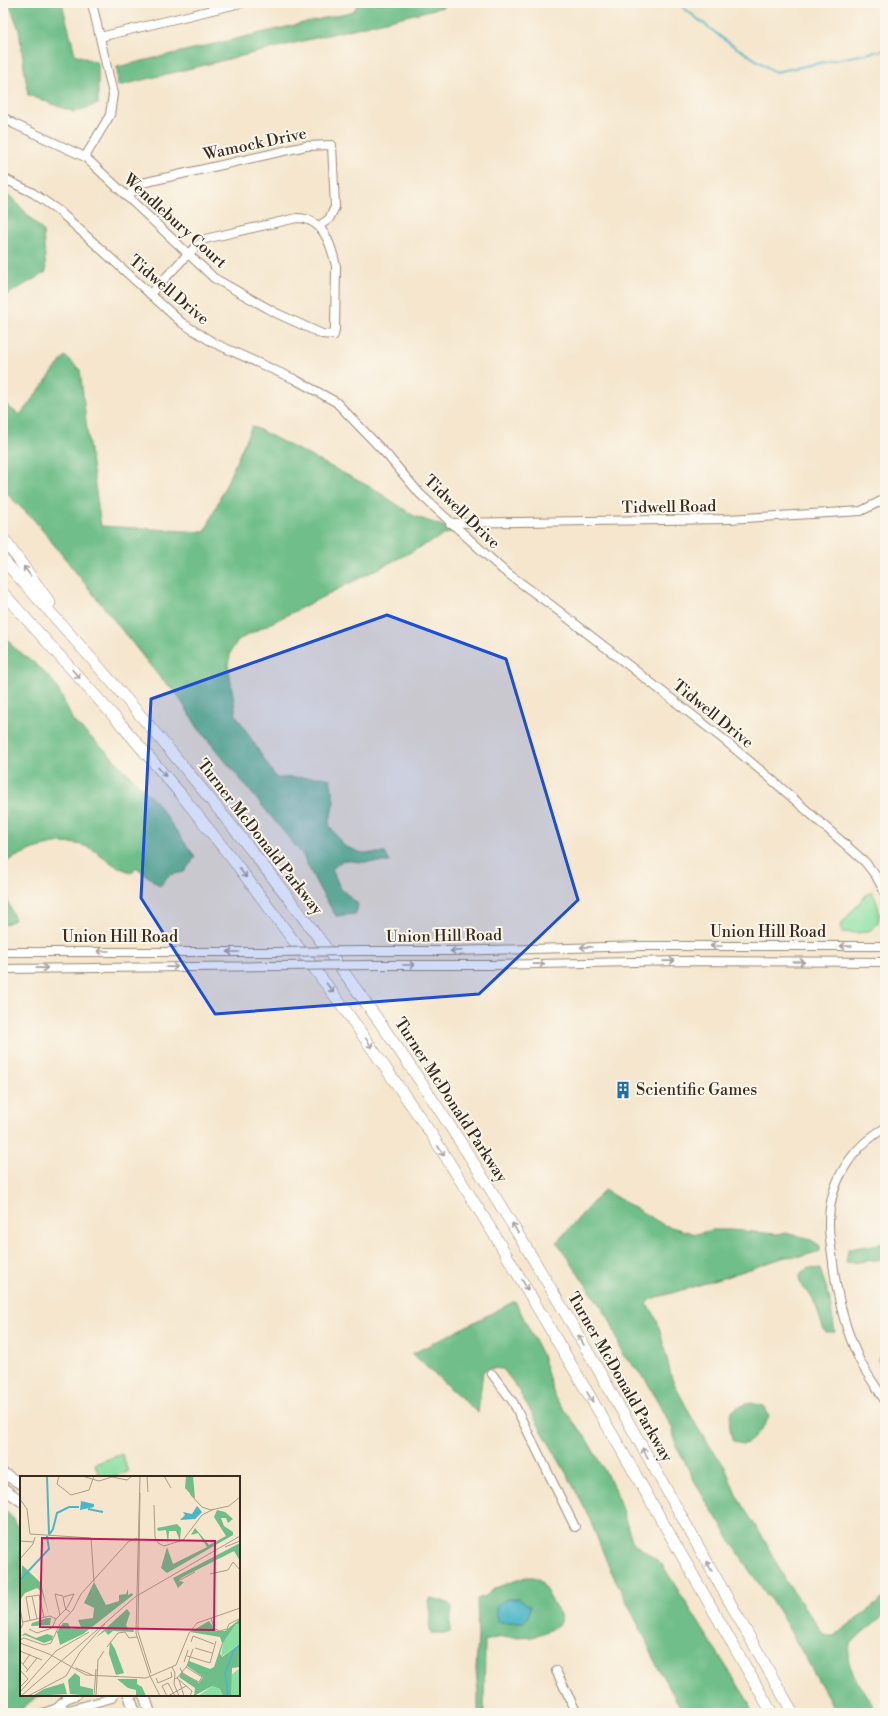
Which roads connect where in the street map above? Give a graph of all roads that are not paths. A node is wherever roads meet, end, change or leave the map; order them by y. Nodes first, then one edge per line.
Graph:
1 (92, 3) edge
2 (241, 3) edge
3 (100, 37) junction
4 (3, 117) edge
5 (85, 157) junction
6 (3, 178) edge
7 (127, 197) junction
8 (319, 226) junction
9 (188, 254) junction
10 (150, 294) junction
11 (885, 499) edge
12 (450, 523) junction
13 (3, 538) edge
14 (3, 560) edge
15 (3, 593) edge
16 (3, 604) edge
17 (82, 647) junction
18 (57, 653) junction
19 (885, 893) edge
20 (885, 946) edge
21 (3, 952) edge
22 (885, 962) edge
23 (3, 970) edge
24 (885, 1128) edge
25 (492, 1374) dead end
26 (885, 1401) edge
27 (3, 1473) edge
28 (20, 1483) edge
29 (3, 1488) edge
30 (20, 1500) edge
31 (575, 1527) dead end
32 (728, 1600) junction
33 (556, 1671) dead end
34 (74, 1696) edge
35 (113, 1696) edge
36 (129, 1696) edge
37 (144, 1696) edge
38 (57, 1708) junction
39 (44, 1713) edge
40 (134, 1713) edge
41 (150, 1713) edge
42 (576, 1713) edge
43 (772, 1713) edge
44 (793, 1713) edge
45 (800, 1713) edge

1 - 3 street
2 - 3 street
3 - 5 street
4 - 5 street, Wendlebury Court
5 - 7 street, Wendlebury Court
6 - 10 street, Tidwell Drive
7 - 8 street, Wamock Drive
7 - 9 street, Wendlebury Court
8 - 9 street
8 - 9 street, Wendlebury Court
9 - 10 street
10 - 12 street, Tidwell Drive
11 - 12 street, Tidwell Road
12 - 19 street, Tidwell Drive
17 -> 13 highway
14 - 17 highway, Turner McDonald Parkway
15 - 18 highway
16 - 18 highway
32 -> 17 highway, Turner McDonald Parkway
18 -> 43 highway
20 -> 21 street, Union Hill Road, bridge
23 -> 22 street, Union Hill Road, bridge
24 - 26 street
25 - 31 street
27 - 28 main road
29 - 30 main road
32 - 44 highway, Turner McDonald Parkway
32 - 45 highway
33 - 42 street
34 - 38 street
35 - 38 street
36 - 40 main road
37 - 41 main road
38 - 39 street

